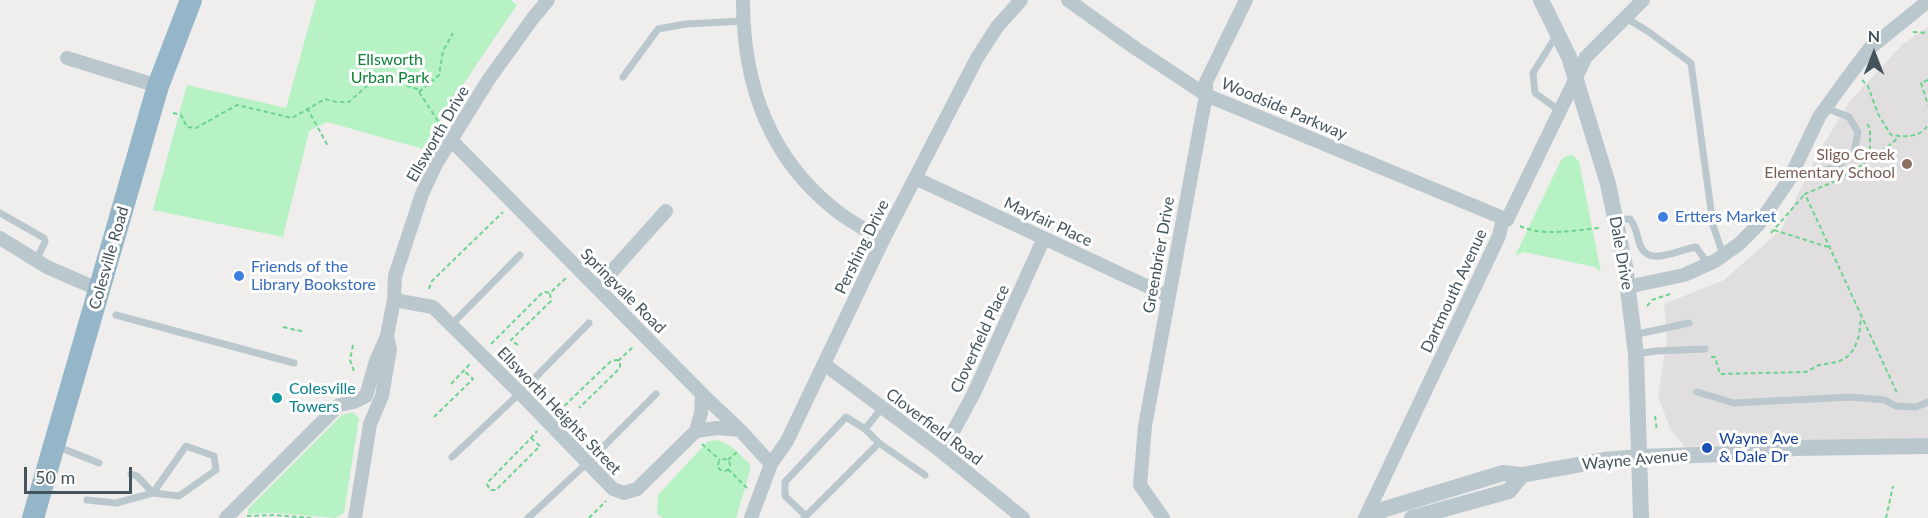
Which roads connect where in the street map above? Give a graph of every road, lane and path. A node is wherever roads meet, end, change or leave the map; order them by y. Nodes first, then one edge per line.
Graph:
1 (191, 0) edge
2 (548, 0) edge
3 (743, 0) edge
4 (1021, 0) edge
5 (1068, 0) edge
6 (1246, 0) edge
7 (1541, 0) edge
8 (1643, 0) edge
9 (1909, 0) edge
10 (1926, 5) edge
11 (1626, 18) junction
12 (744, 21) junction
13 (453, 33) dead end
14 (1558, 34) junction
15 (67, 58) dead end
16 (1858, 70) junction
17 (623, 77) dead end
18 (1575, 79) junction
19 (1928, 80) edge
20 (158, 86) junction
21 (419, 92) junction
22 (1206, 94) junction
23 (1928, 105) edge
24 (307, 108) junction
25 (1826, 108) junction
26 (1560, 111) junction
27 (173, 113) dead end
28 (1864, 119) dead end
29 (440, 124) dead end
30 (1928, 125) edge
31 (1899, 136) junction
32 (452, 141) junction
33 (328, 146) dead end
34 (1867, 156) junction
35 (915, 178) junction
36 (1790, 180) junction
37 (1804, 194) junction
38 (666, 211) dead end
39 (503, 212) dead end
40 (0, 213) edge
41 (1505, 219) junction
42 (1611, 224) junction
43 (1774, 230) junction
44 (0, 238) edge
45 (1044, 238) junction
46 (1766, 238) dead end
47 (883, 240) junction
48 (1829, 247) junction
49 (520, 255) dead end
50 (1723, 255) junction
51 (36, 260) junction
52 (1708, 264) junction
53 (567, 277) dead end
54 (1627, 286) junction
55 (597, 288) junction
56 (429, 289) dead end
57 (100, 290) junction
58 (1679, 291) dead end
59 (550, 294) junction
60 (1168, 296) junction
61 (394, 300) junction
62 (1861, 314) junction
63 (116, 315) dead end
64 (589, 323) dead end
65 (1689, 323) dead end
66 (451, 325) junction
67 (283, 327) dead end
68 (305, 332) dead end
69 (1654, 332) junction
70 (1634, 334) junction
71 (387, 336) junction
72 (491, 344) dead end
73 (352, 345) dead end
74 (518, 345) dead end
75 (635, 345) dead end
76 (1706, 353) joint
77 (1636, 354) junction
78 (618, 360) junction
79 (294, 363) dead end
80 (471, 363) dead end
81 (824, 364) junction
82 (464, 370) junction
83 (355, 374) dead end
84 (451, 384) dead end
85 (1696, 392) dead end
86 (520, 393) junction
87 (656, 394) dead end
88 (702, 394) junction
89 (1900, 400) dead end
90 (1928, 402) edge
91 (579, 408) dead end
92 (882, 408) junction
93 (1654, 410) dead end
94 (559, 411) dead end
95 (434, 417) dead end
96 (539, 429) dead end
97 (865, 429) junction
98 (740, 430) junction
99 (1657, 431) dead end
100 (699, 437) junction
101 (531, 438) junction
102 (879, 442) junction
103 (54, 445) junction
104 (1928, 446) edge
105 (739, 450) dead end
106 (942, 452) junction
107 (452, 457) dead end
108 (1640, 457) junction
109 (720, 460) junction
110 (728, 460) junction
111 (99, 463) dead end
112 (587, 463) junction
113 (771, 464) junction
114 (728, 469) junction
115 (131, 474) dead end
116 (925, 475) dead end
117 (1522, 475) junction
118 (1893, 486) dead end
119 (747, 488) dead end
120 (153, 493) junction
121 (608, 499) dead end
122 (87, 500) dead end
123 (247, 516) dead end
124 (754, 516) edge
125 (805, 517) edge
126 (33, 518) edge
127 (226, 518) edge
128 (313, 518) edge
129 (355, 518) edge
130 (528, 518) edge
131 (589, 518) edge
132 (1023, 518) edge
133 (1163, 518) edge
134 (1365, 518) edge
135 (1374, 518) edge
136 (1412, 518) edge
137 (1641, 518) edge
138 (1886, 518) edge

1 - 20 highway, Colesville Road
2 - 32 street, Ellsworth Drive
3 - 12 street
4 - 35 street, Pershing Drive
5 - 22 street, Woodside Parkway
6 - 22 street, Greenbrier Drive
7 - 14 street, Dale Drive
8 - 11 street, Dartmouth Avenue
9 - 10 street
10 - 16 street
11 - 18 street, Dartmouth Avenue
11 - 50 lane
12 - 17 lane
12 - 47 street
13 - 21 path
14 - 18 street, Dale Drive
14 - 26 lane
15 - 20 street
16 - 25 street
16 - 31 path
18 - 26 street, Dartmouth Avenue
18 - 42 street, Dale Drive
19 - 23 path
20 - 57 highway, Colesville Road
21 - 24 path
21 - 29 path
22 - 41 street, Woodside Parkway
22 - 60 street, Greenbrier Drive
24 - 27 path
24 - 33 path
25 - 36 street
25 - 36 lane
26 - 41 street, Dartmouth Avenue
28 - 34 path
30 - 31 path
31 - 34 path
32 - 55 street, Springvale Road
32 - 61 street, Ellsworth Drive
34 - 37 path
35 - 45 street, Mayfair Place
35 - 47 street, Pershing Drive
36 - 50 street
37 - 43 path
37 - 48 path
38 - 55 street
39 - 56 path
40 - 51 lane
41 - 42 path
41 - 134 street, Dartmouth Avenue
42 - 52 lane
42 - 54 street, Dale Drive
43 - 46 path
43 - 48 path
44 - 51 street
45 - 60 street, Mayfair Place
45 - 106 street, Cloverfield Place
47 - 81 street, Pershing Drive
48 - 62 path
49 - 66 lane
50 - 52 street
51 - 57 street
52 - 54 street
53 - 59 path
54 - 70 street, Dale Drive
55 - 88 street, Springvale Road
57 - 103 highway, Colesville Road
58 - 69 path
59 - 72 path
59 - 74 path
60 - 133 street, Greenbrier Drive
61 - 66 street, Ellsworth Heights Street
61 - 71 street, Ellsworth Drive
62 - 76 path
62 - 89 path
63 - 79 lane
64 - 86 lane
65 - 69 lane
66 - 86 street, Ellsworth Heights Street
67 - 68 path
69 - 70 lane
70 - 77 street, Dale Drive
71 - 127 street, Ellsworth Drive
71 - 129 street, Ellsworth Drive
73 - 83 path
75 - 78 path
76 - 77 lane
77 - 108 street, Dale Drive
78 - 91 path
78 - 94 path
80 - 82 path
81 - 92 street, Cloverfield Road
81 - 113 street, Pershing Drive
82 - 84 path
82 - 95 path
85 - 90 lane
86 - 107 lane
86 - 112 street, Ellsworth Heights Street
87 - 112 lane
88 - 98 street, Springvale Road
88 - 100 street
92 - 97 lane
92 - 106 street, Cloverfield Road
93 - 99 path
96 - 101 path
97 - 102 lane
97 - 125 lane
98 - 100 street
98 - 113 street, Springvale Road
100 - 109 path
100 - 112 street, Ellsworth Heights Street
101 - 101 path
102 - 116 lane
102 - 125 lane
103 - 111 lane
103 - 126 highway, Colesville Road
104 - 108 street, Wayne Avenue
105 - 110 path
106 - 132 street, Cloverfield Road
108 - 117 street, Wayne Avenue
108 - 137 street, Dale Drive
109 - 110 path
109 - 114 path
110 - 114 path
112 - 130 lane
113 - 124 street, Pershing Drive
114 - 119 path
115 - 120 lane
117 - 135 street, Wayne Avenue
117 - 136 street, Wayne Avenue
118 - 138 path
120 - 120 lane
120 - 122 lane
121 - 131 path
123 - 128 path

